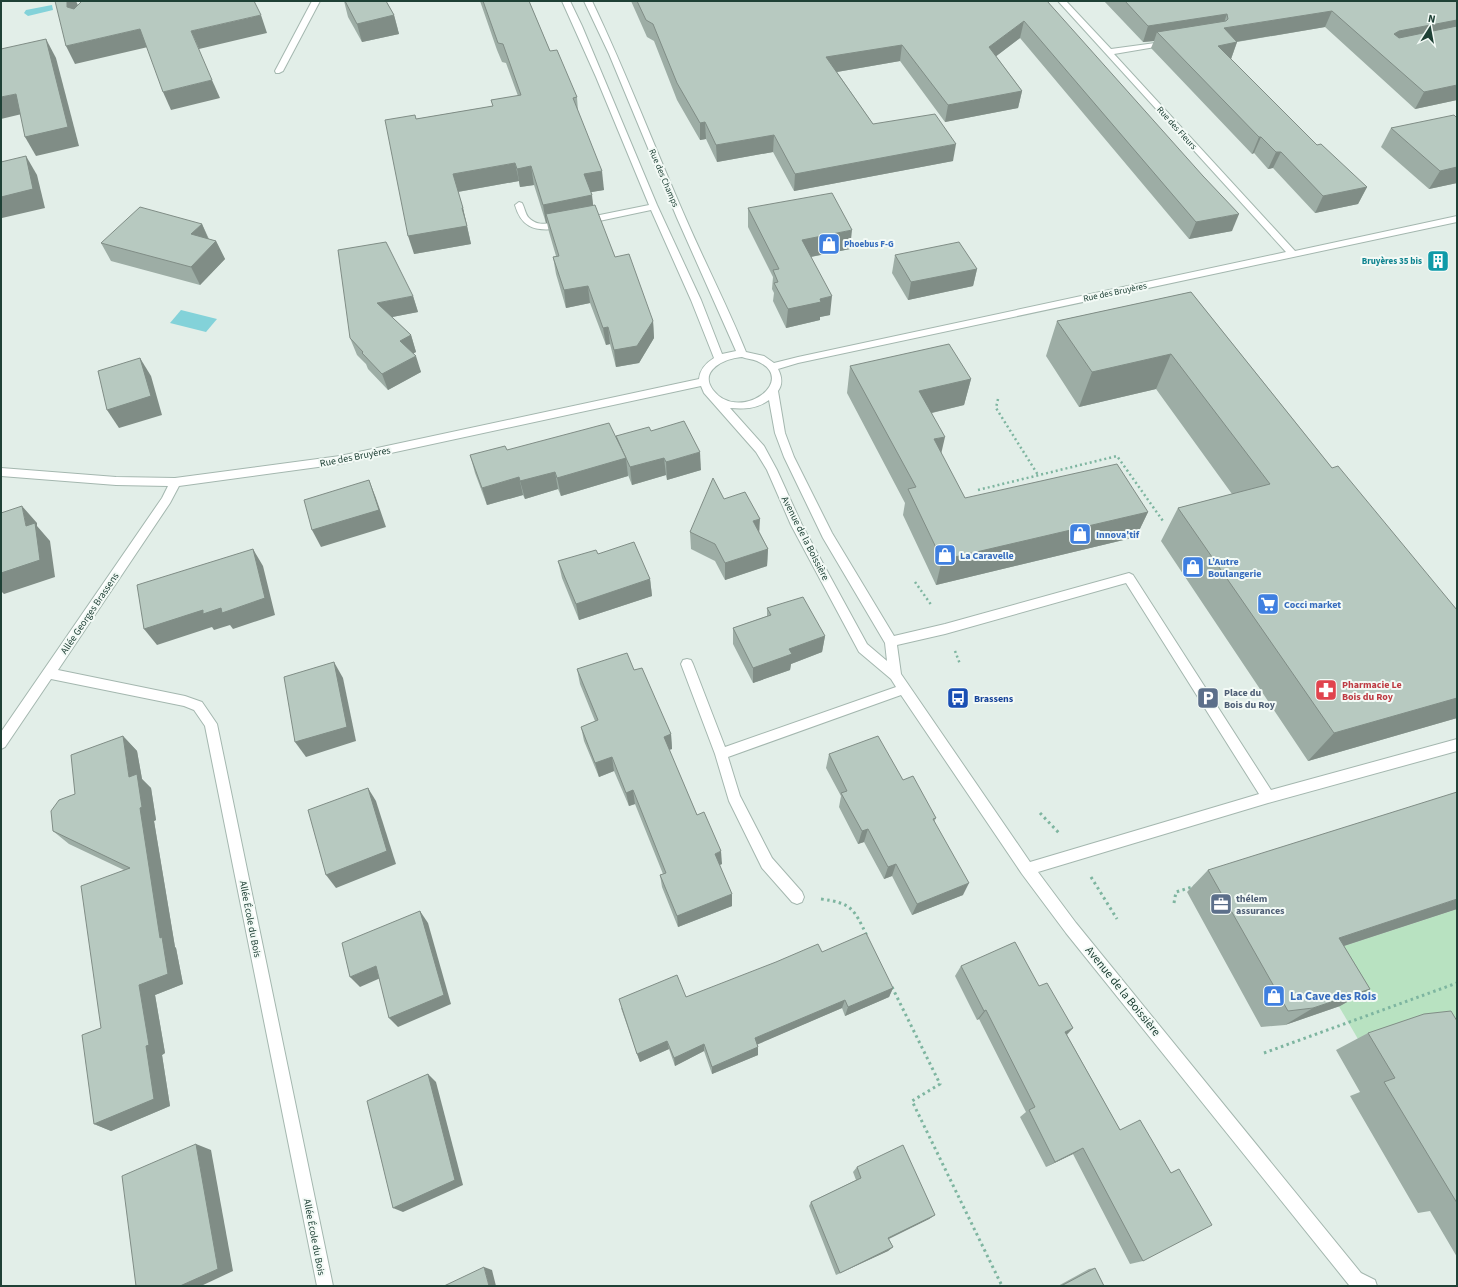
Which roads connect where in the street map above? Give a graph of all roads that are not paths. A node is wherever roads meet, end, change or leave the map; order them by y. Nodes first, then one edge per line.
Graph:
1 (316, 1) edge
2 (566, 1) edge
3 (588, 1) edge
4 (1062, 1) edge
5 (1173, 42) edge
6 (1109, 52) junction
7 (279, 71) dead end
8 (519, 206) dead end
9 (654, 207) junction
10 (1457, 219) edge
11 (1293, 254) junction
12 (742, 354) junction
13 (719, 359) junction
14 (773, 367) junction
15 (704, 382) junction
16 (773, 392) junction
17 (716, 399) junction
18 (1, 472) edge
19 (175, 482) junction
20 (891, 642) junction
21 (687, 664) dead end
22 (48, 673) junction
23 (895, 675) junction
24 (904, 689) junction
25 (1, 743) edge
26 (1457, 745) edge
27 (721, 754) junction
28 (1268, 797) junction
29 (1027, 869) junction
30 (797, 897) road end
31 (1362, 1285) edge
32 (325, 1286) edge

1 - 7 street
2 - 9 street
3 - 12 street, Rue des Champs
4 - 6 street, Rue des Fleurs
5 - 6 street
6 - 11 street, Rue des Fleurs
8 - 9 street
9 - 13 street
10 - 11 street, Rue des Bruyères
11 - 14 street, Rue des Bruyères
12 - 13 street
12 - 14 street
13 - 15 street
14 - 16 street
15 - 17 street
15 - 19 street, Rue des Bruyères
16 - 17 street
16 - 20 street, Avenue de la Boissière
17 - 23 street, Avenue de la Boissière
18 - 19 street, Rue des Bruyères
19 - 22 street, Allée Georges Brassens
20 - 23 street, Avenue de la Boissière
20 - 28 street
21 - 27 street
22 - 25 street, Allée Georges Brassens
22 - 32 street, Allée École du Bois
23 - 24 street, Avenue de la Boissière
24 - 27 street
24 - 29 street, Avenue de la Boissière
26 - 28 street
27 - 30 street
28 - 29 street
29 - 31 street, Avenue de la Boissière

